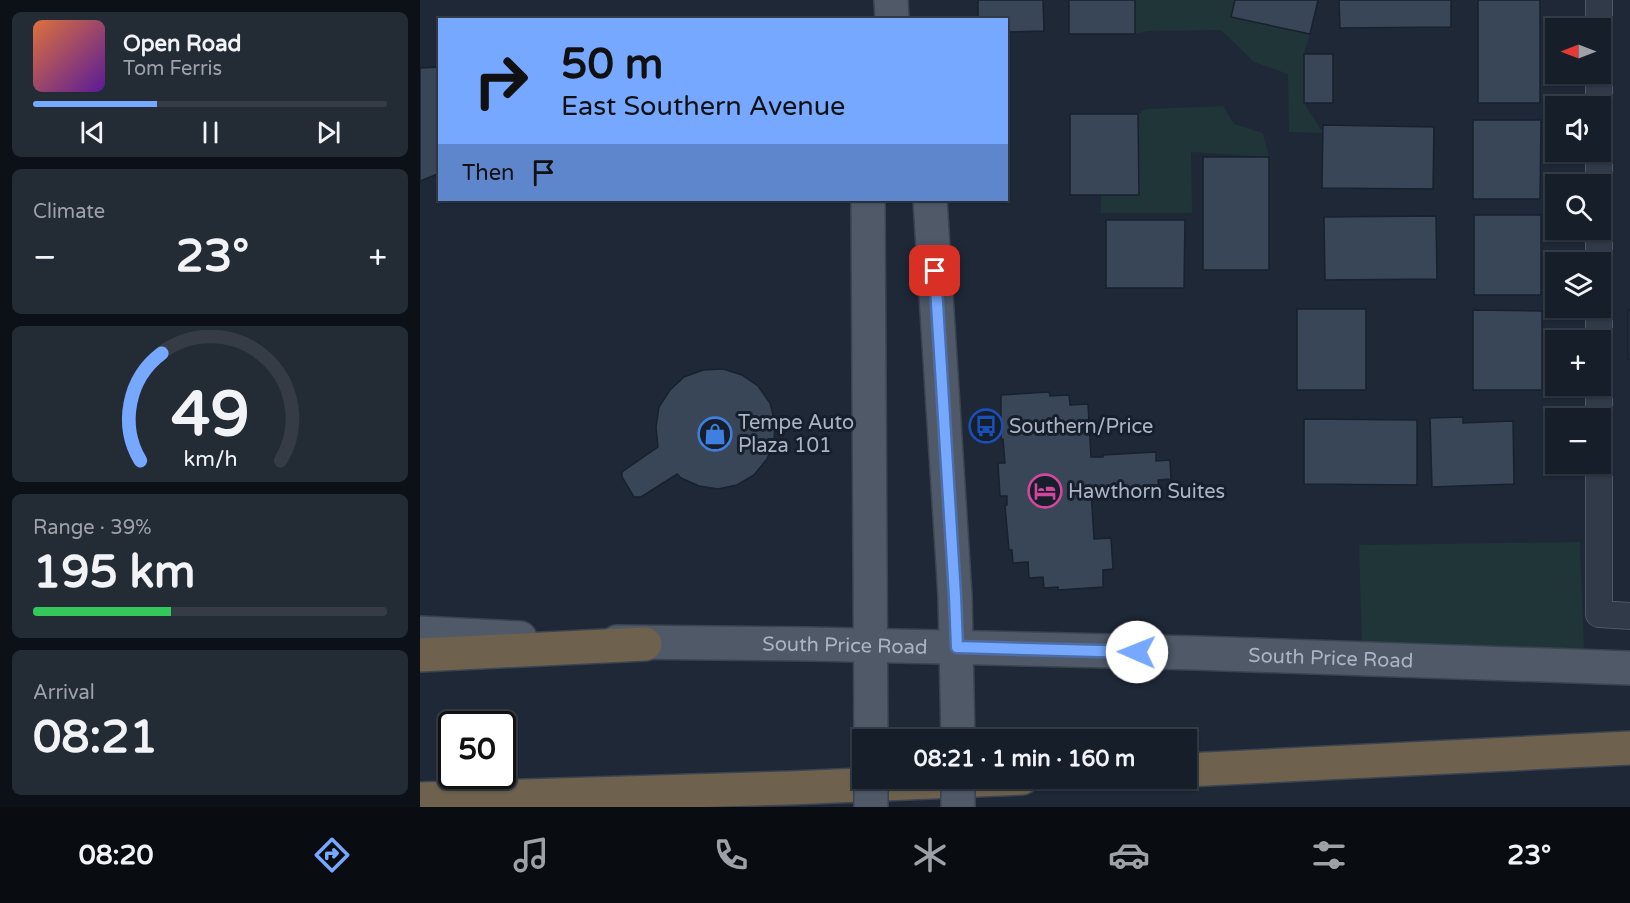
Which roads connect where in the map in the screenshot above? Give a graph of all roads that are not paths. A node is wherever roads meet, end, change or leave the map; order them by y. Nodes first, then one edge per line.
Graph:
1 (891, 0) edge
2 (1599, 0) edge
3 (892, 18) edge
4 (1599, 18) edge
5 (868, 201) edge
6 (930, 201) edge
7 (1599, 474) edge
8 (1630, 616) edge
9 (420, 633) edge
10 (645, 644) junction
11 (870, 646) junction
12 (957, 647) junction
13 (420, 655) edge
14 (1630, 668) edge
15 (871, 729) edge
16 (958, 729) edge
17 (1630, 748) edge
18 (1197, 769) edge
19 (852, 785) edge
20 (871, 789) edge
21 (958, 789) edge
22 (420, 799) edge
23 (871, 807) edge
24 (958, 807) edge

1 - 3 main road
2 - 4 lane
5 - 11 main road
6 - 12 main road
7 - 8 lane
9 - 10 main road, South Price Road
10 - 11 main road, South Price Road
10 - 13 highway
11 - 12 main road, South Price Road
11 - 15 main road
12 - 14 main road, South Price Road
12 - 16 main road
17 - 18 highway
19 - 22 highway
20 - 23 main road, bridge
21 - 24 main road, bridge

